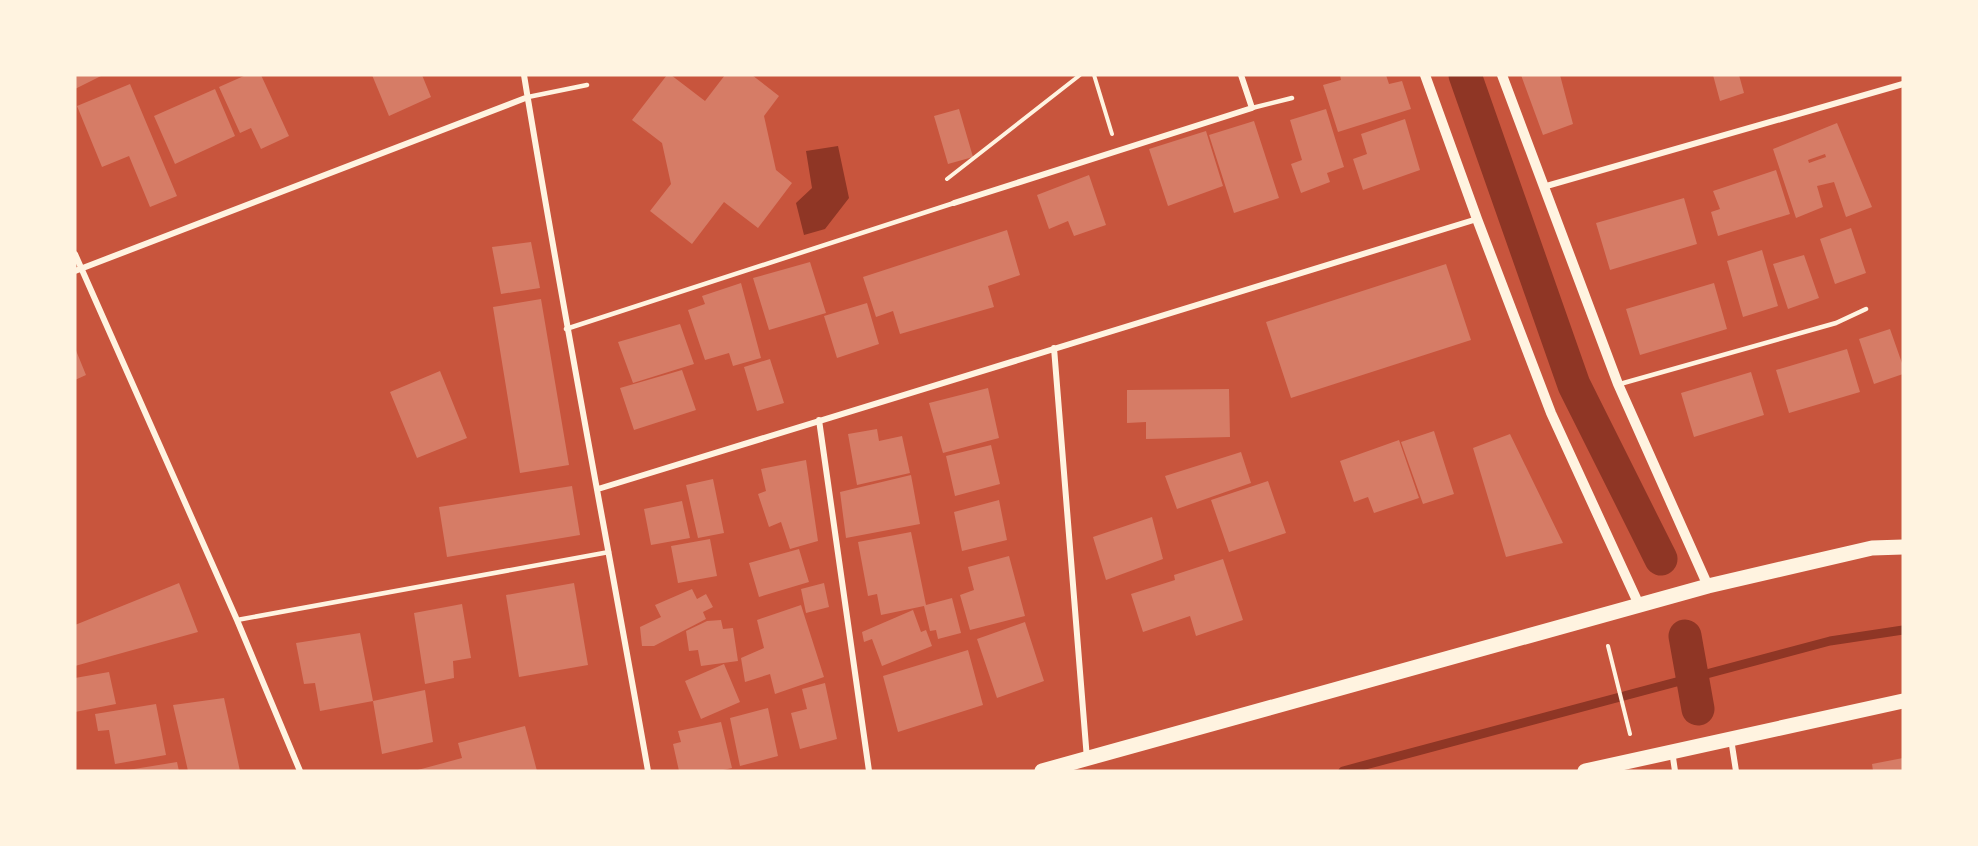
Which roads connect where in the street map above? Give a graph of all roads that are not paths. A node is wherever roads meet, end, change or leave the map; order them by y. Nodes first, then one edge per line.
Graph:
1 (525, 75) edge
2 (1241, 75) edge
3 (1425, 75) edge
4 (1502, 75) edge
5 (1903, 84) edge
6 (587, 85) dead end
7 (528, 97) junction
8 (1292, 98) dead end
9 (1252, 108) junction
10 (1543, 188) junction
11 (954, 203) joint
12 (1477, 219) junction
13 (75, 255) edge
14 (78, 270) edge
15 (1866, 309) dead end
16 (566, 329) junction
17 (1054, 348) junction
18 (1618, 384) junction
19 (819, 420) junction
20 (598, 489) junction
21 (1903, 539) edge
22 (1903, 547) edge
23 (1872, 548) junction
24 (609, 552) junction
25 (1708, 586) junction
26 (1640, 607) junction
27 (237, 620) junction
28 (1903, 701) edge
29 (1731, 738) junction
30 (1672, 751) junction
31 (1087, 760) junction
32 (300, 771) edge
33 (648, 771) edge
34 (869, 771) edge
35 (1042, 771) edge
36 (1585, 771) edge
37 (1675, 771) edge
38 (1736, 771) edge

1 - 7 street
2 - 9 street
3 - 12 street
4 - 10 street
5 - 10 street
6 - 7 lane
7 - 14 street
7 - 16 street
8 - 9 lane
9 - 11 street
10 - 18 street
11 - 16 lane
12 - 17 street
12 - 26 street
13 - 14 street
14 - 27 street
15 - 18 lane
16 - 20 street
17 - 19 street
17 - 31 street
18 - 25 street
19 - 20 street
19 - 34 street
20 - 24 street
21 - 23 main road
22 - 23 main road
23 - 25 main road
24 - 27 lane
24 - 33 street
25 - 26 main road
26 - 31 main road
27 - 32 street
28 - 29 main road
29 - 30 main road
29 - 38 street
30 - 36 main road
30 - 37 street
31 - 35 main road

